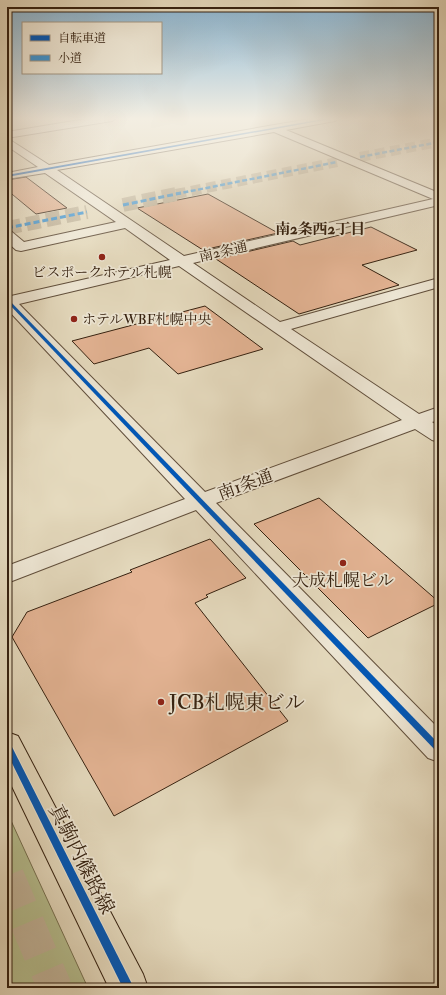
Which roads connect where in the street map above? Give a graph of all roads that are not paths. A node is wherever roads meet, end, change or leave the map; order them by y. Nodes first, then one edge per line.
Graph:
1 (41, 164) edge
2 (73, 164) edge
3 (360, 164) tunnel mouth
4 (47, 169) junction
5 (7, 176) edge
6 (439, 197) edge
7 (439, 201) edge
8 (127, 224) junction
9 (7, 235) edge
10 (180, 261) junction
11 (439, 282) edge
12 (8, 301) edge
13 (278, 328) junction
14 (439, 413) edge
15 (417, 421) junction
16 (439, 436) edge
17 (200, 501) junction
18 (7, 575) edge
19 (7, 745) edge
20 (439, 749) edge
21 (129, 988) edge

1 - 4 street
2 - 4 street
3 - 6 street
4 - 5 street
4 - 8 street
7 - 10 street, 南2条通
8 - 9 street
8 - 10 street
10 - 12 street, 南2条通
10 - 13 street
11 - 13 street
12 - 17 street
13 - 15 street
14 - 15 street, 南1条通
15 - 16 street
15 - 17 street, 南1条通
17 - 18 street, 南1条通
17 - 20 street
19 - 21 main road, 真駒内篠路線

